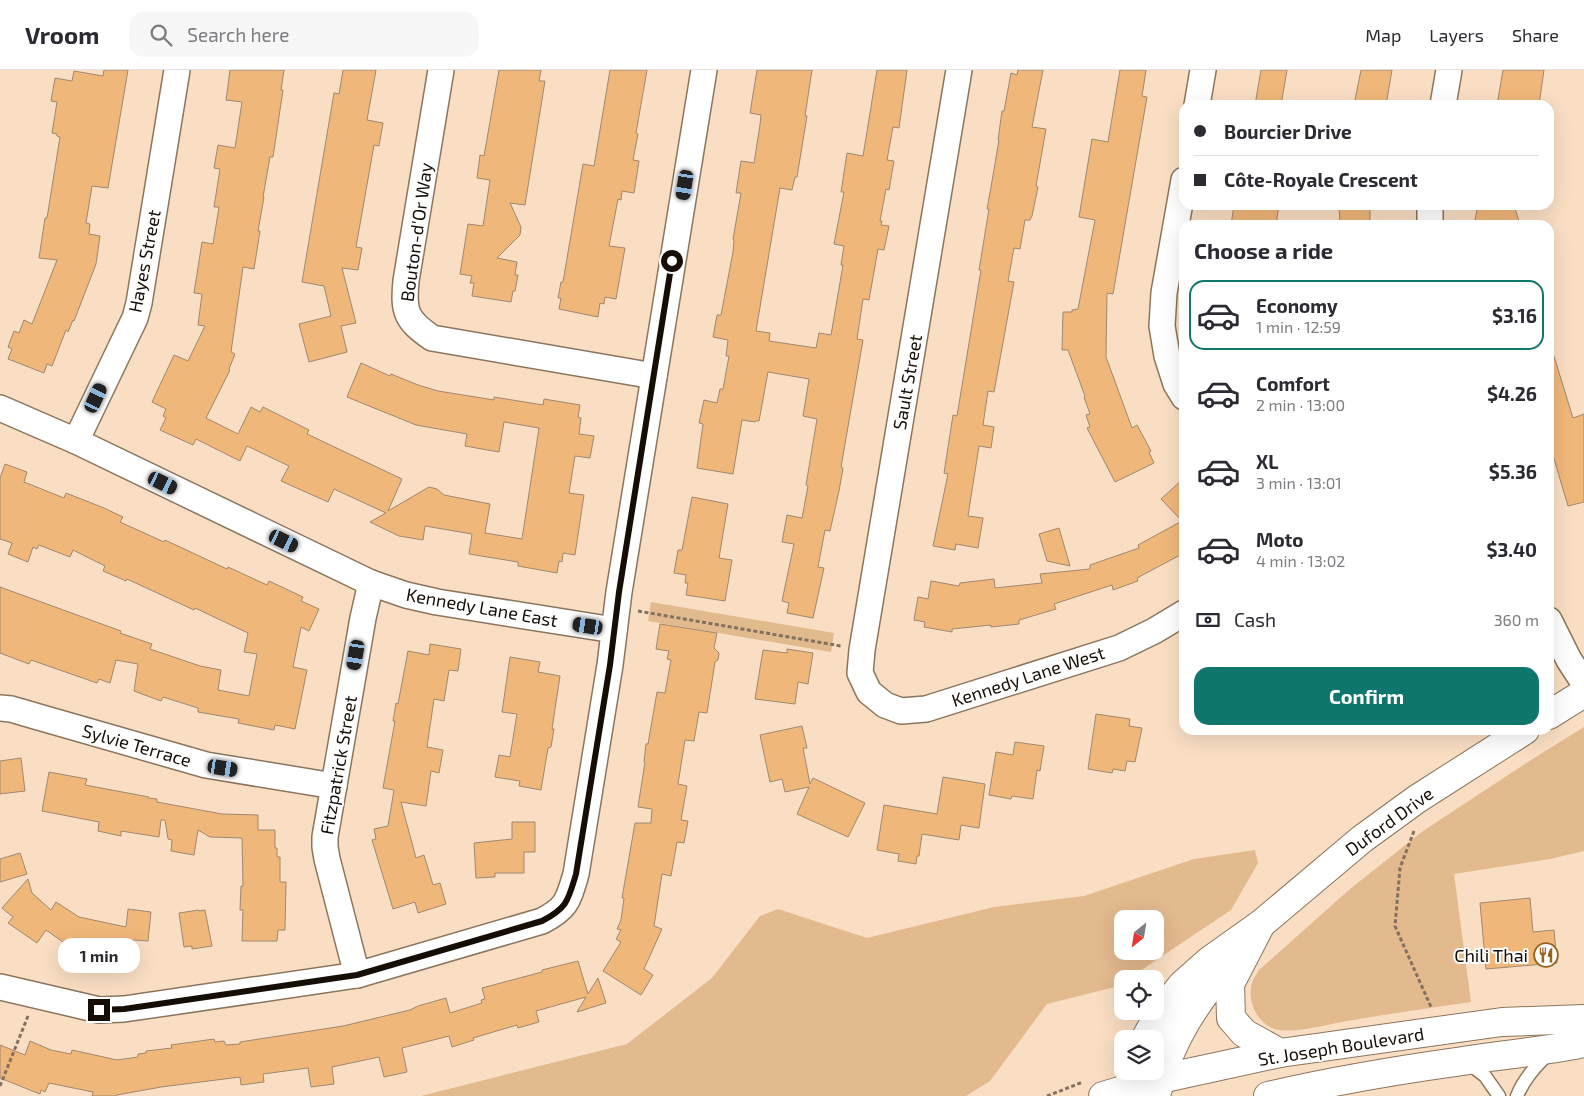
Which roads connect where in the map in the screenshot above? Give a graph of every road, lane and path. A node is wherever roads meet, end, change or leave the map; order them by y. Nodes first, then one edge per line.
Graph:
1 (177, 70) edge
2 (441, 70) edge
3 (704, 70) edge
4 (959, 70) edge
5 (1203, 70) edge
6 (1449, 70) edge
7 (1198, 100) edge
8 (1444, 100) edge
9 (1179, 208) edge
10 (654, 376) junction
11 (1179, 389) edge
12 (0, 408) edge
13 (76, 441) junction
14 (371, 583) junction
15 (1179, 615) edge
16 (614, 630) junction
17 (1554, 630) edge
18 (862, 650) junction
19 (1584, 683) edge
20 (869, 692) joint
21 (1584, 693) edge
22 (0, 708) edge
23 (1554, 712) edge
24 (1518, 735) edge
25 (334, 786) junction
26 (1416, 826) dead end
27 (1262, 924) junction
28 (357, 975) junction
29 (0, 987) edge
30 (36, 994) junction
31 (1431, 1008) dead end
32 (1584, 1019) edge
33 (1150, 1030) edge
34 (1584, 1043) edge
35 (1552, 1050) junction
36 (1280, 1053) junction
37 (1465, 1060) junction
38 (0, 1086) edge
39 (1114, 1086) edge
40 (1158, 1088) edge
41 (1047, 1096) edge
42 (1268, 1096) edge
43 (1499, 1096) edge
44 (1517, 1096) edge

1 - 13 street, Hayes Street
2 - 10 street, Bouton-d'Or Way
3 - 10 street
4 - 18 street, Sault Street
5 - 7 street
6 - 8 street
9 - 11 street
10 - 16 street
12 - 13 street, Kennedy Lane East
13 - 14 street, Kennedy Lane East
14 - 16 street, Kennedy Lane East
14 - 25 street, Fitzpatrick Street
15 - 20 street, Kennedy Lane West
16 - 18 path
16 - 28 street
17 - 19 street
18 - 20 street, Sault Street
21 - 23 main road
22 - 25 street, Sylvie Terrace
24 - 27 main road, Duford Drive
25 - 28 street, Fitzpatrick Street
26 - 31 path
27 - 33 main road, Duford Drive
27 - 36 main road
27 - 40 main road, Duford Drive
28 - 30 street
29 - 30 street
30 - 38 path
32 - 36 main road, St. Joseph Boulevard
34 - 35 main road, St. Joseph Boulevard
35 - 37 main road, St. Joseph Boulevard
35 - 44 lane
36 - 40 main road, St. Joseph Boulevard
37 - 42 main road, St. Joseph Boulevard
37 - 43 lane
39 - 40 main road, St. Joseph Boulevard
39 - 41 path

